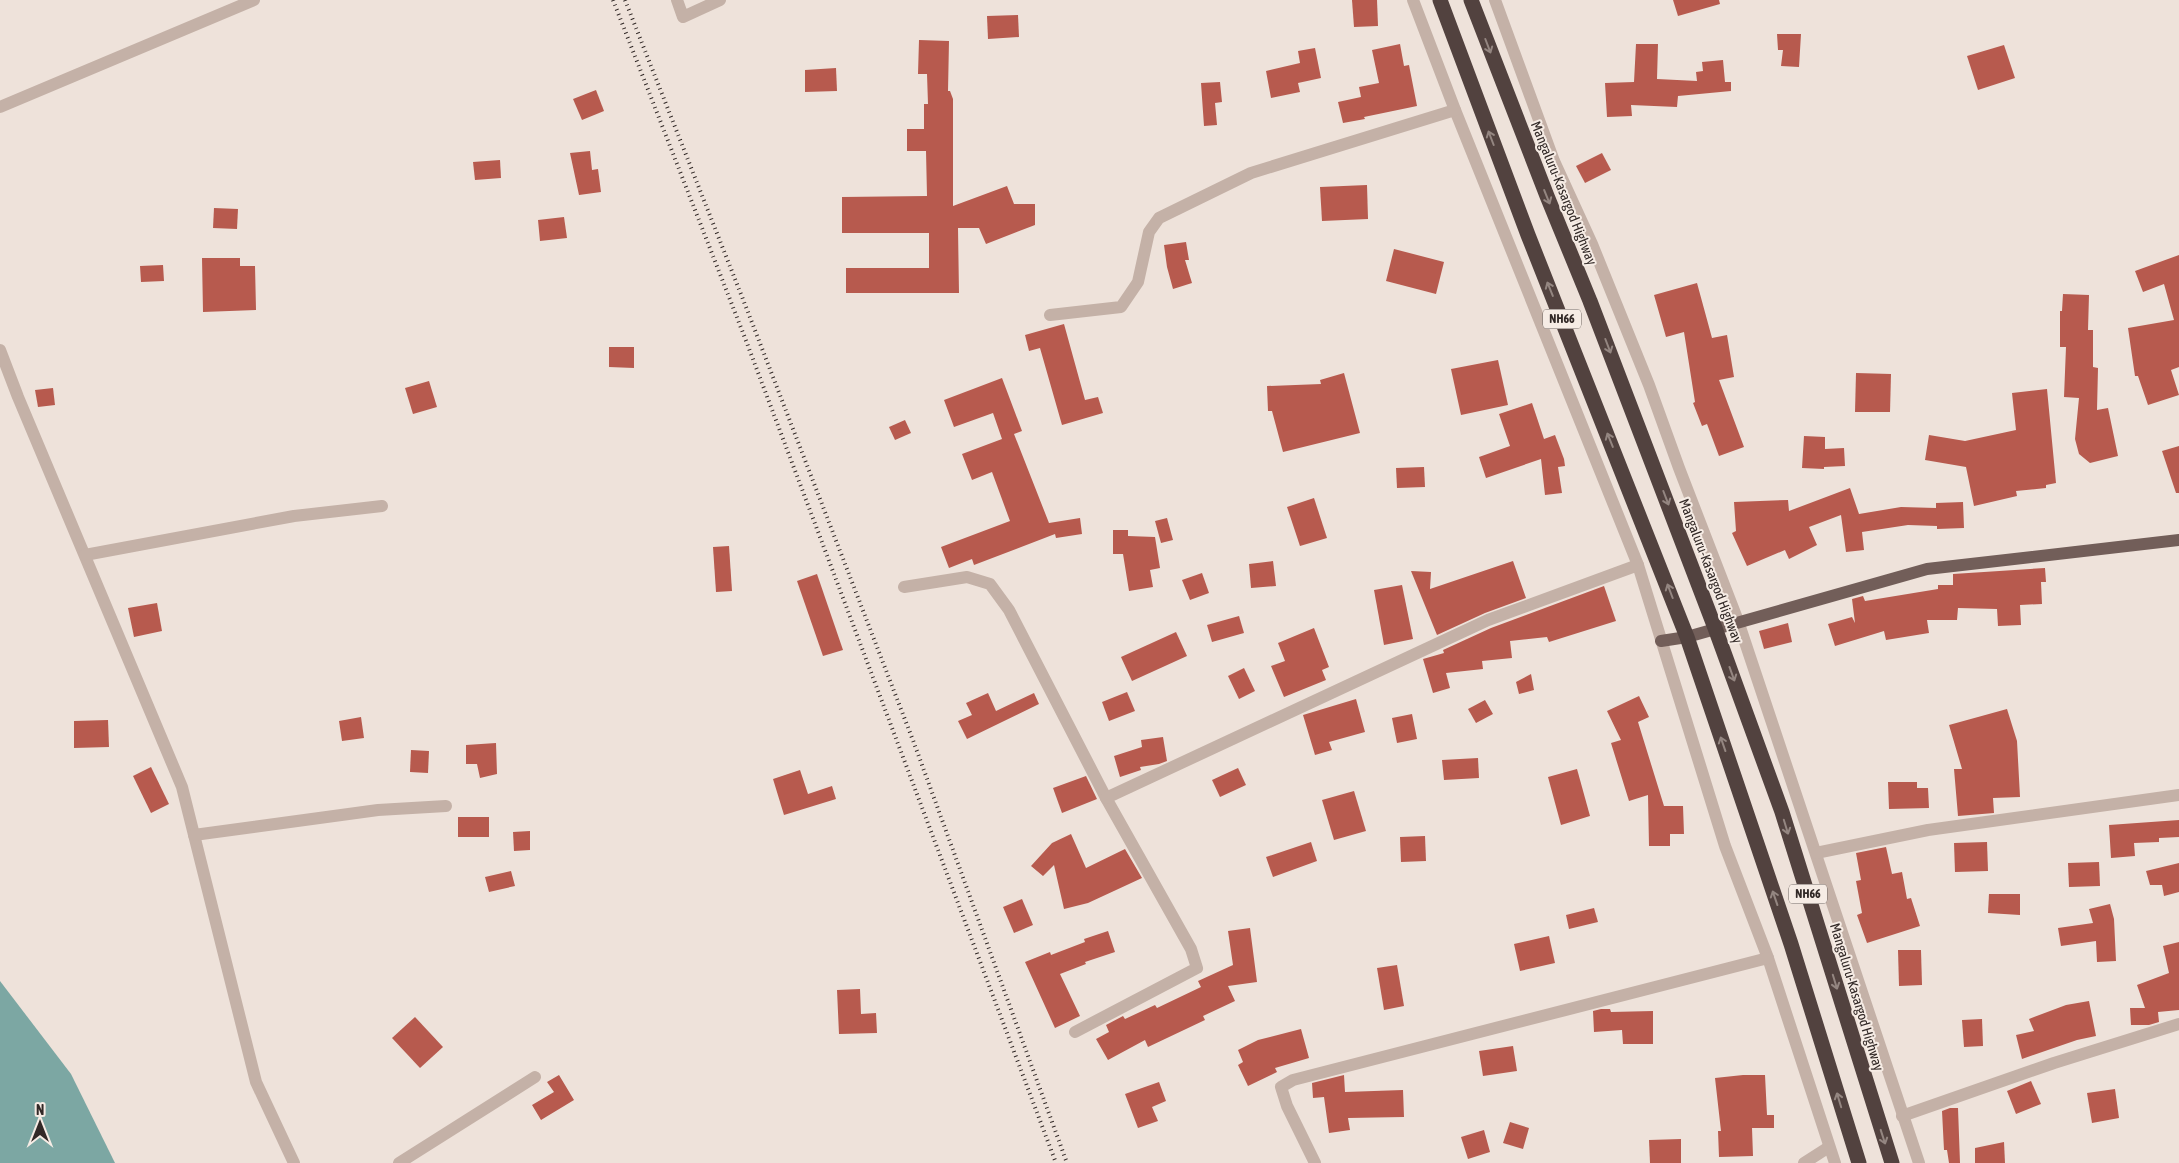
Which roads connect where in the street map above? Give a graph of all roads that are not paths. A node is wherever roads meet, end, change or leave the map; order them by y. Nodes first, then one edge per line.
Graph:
1 (254, 0) edge
2 (677, 0) edge
3 (720, 0) edge
4 (1413, 0) edge
5 (1440, 0) edge
6 (1471, 0) edge
7 (1495, 0) edge
8 (0, 108) edge
9 (1455, 110) junction
10 (1050, 315) dead end
11 (0, 350) edge
12 (382, 506) dead end
13 (2179, 540) edge
14 (85, 556) junction
15 (1638, 565) junction
16 (904, 587) dead end
17 (1738, 621) junction
18 (1715, 628) junction
19 (1687, 637) junction
20 (1661, 641) junction
21 (2179, 795) edge
22 (1106, 798) junction
23 (446, 806) dead end
24 (194, 835) junction
25 (1816, 853) junction
26 (1768, 958) junction
27 (2179, 1024) edge
28 (1075, 1032) dead end
29 (535, 1077) dead end
30 (1902, 1116) junction
31 (1829, 1147) junction
32 (294, 1163) edge
33 (400, 1163) edge
34 (1315, 1163) edge
35 (1804, 1163) edge
36 (1835, 1163) edge
37 (1860, 1163) edge
38 (1892, 1163) edge
39 (1919, 1163) edge

1 - 8 street
2 - 3 street
4 - 9 street
19 -> 5 highway, NH66
6 -> 18 highway, Mangaluru-Kasargod Highway / NH66
7 - 17 street
9 - 10 street
9 - 15 street
11 - 14 street
12 - 14 street
13 - 17 main road
14 - 24 street
15 - 20 street
15 - 22 street
16 - 22 street
17 - 18 main road
17 - 25 street
18 - 19 main road
18 -> 38 highway, Mangaluru-Kasargod Highway / NH66
19 - 20 main road
37 -> 19 highway, NH66
20 - 26 street
21 - 25 street
22 - 28 street
23 - 24 street
24 - 32 street
25 - 30 street
26 - 31 street
26 - 34 street
27 - 30 street
29 - 33 street
30 - 39 street
31 - 35 street
31 - 36 street

